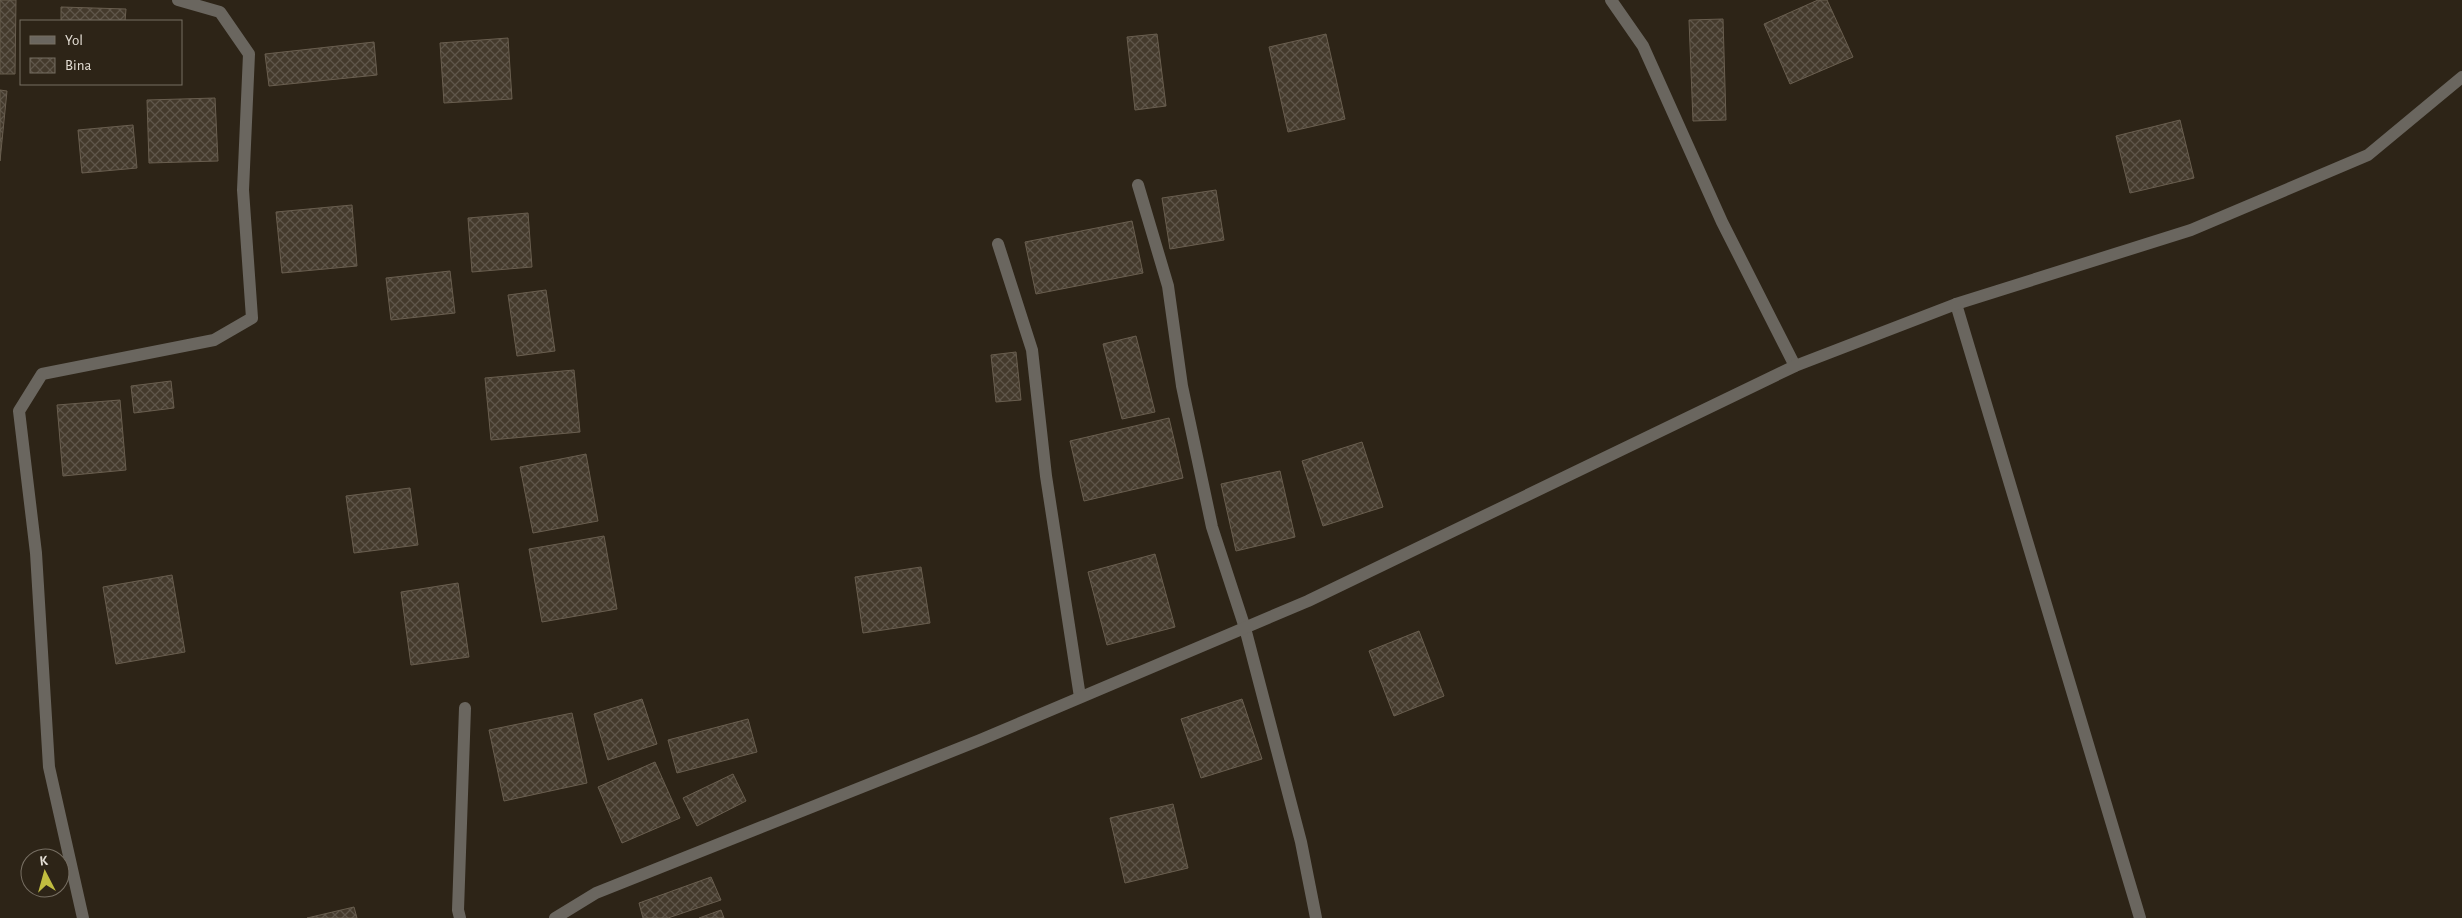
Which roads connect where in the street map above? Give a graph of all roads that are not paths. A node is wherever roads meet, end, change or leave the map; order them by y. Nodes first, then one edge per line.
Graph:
1 (178, 0) edge
2 (1612, 0) edge
3 (2462, 77) edge
4 (1138, 185) dead end
5 (998, 244) dead end
6 (1956, 304) junction
7 (1795, 366) junction
8 (1244, 628) junction
9 (1080, 697) junction
10 (465, 708) dead end
11 (560, 917) edge
12 (83, 918) edge
13 (460, 918) edge
14 (1316, 918) edge
15 (2140, 918) edge

1 - 12 street
2 - 7 street
3 - 6 street
4 - 8 street
5 - 9 street
6 - 7 street
6 - 15 street
7 - 8 street
8 - 9 street
8 - 14 street
9 - 11 street
10 - 13 street

